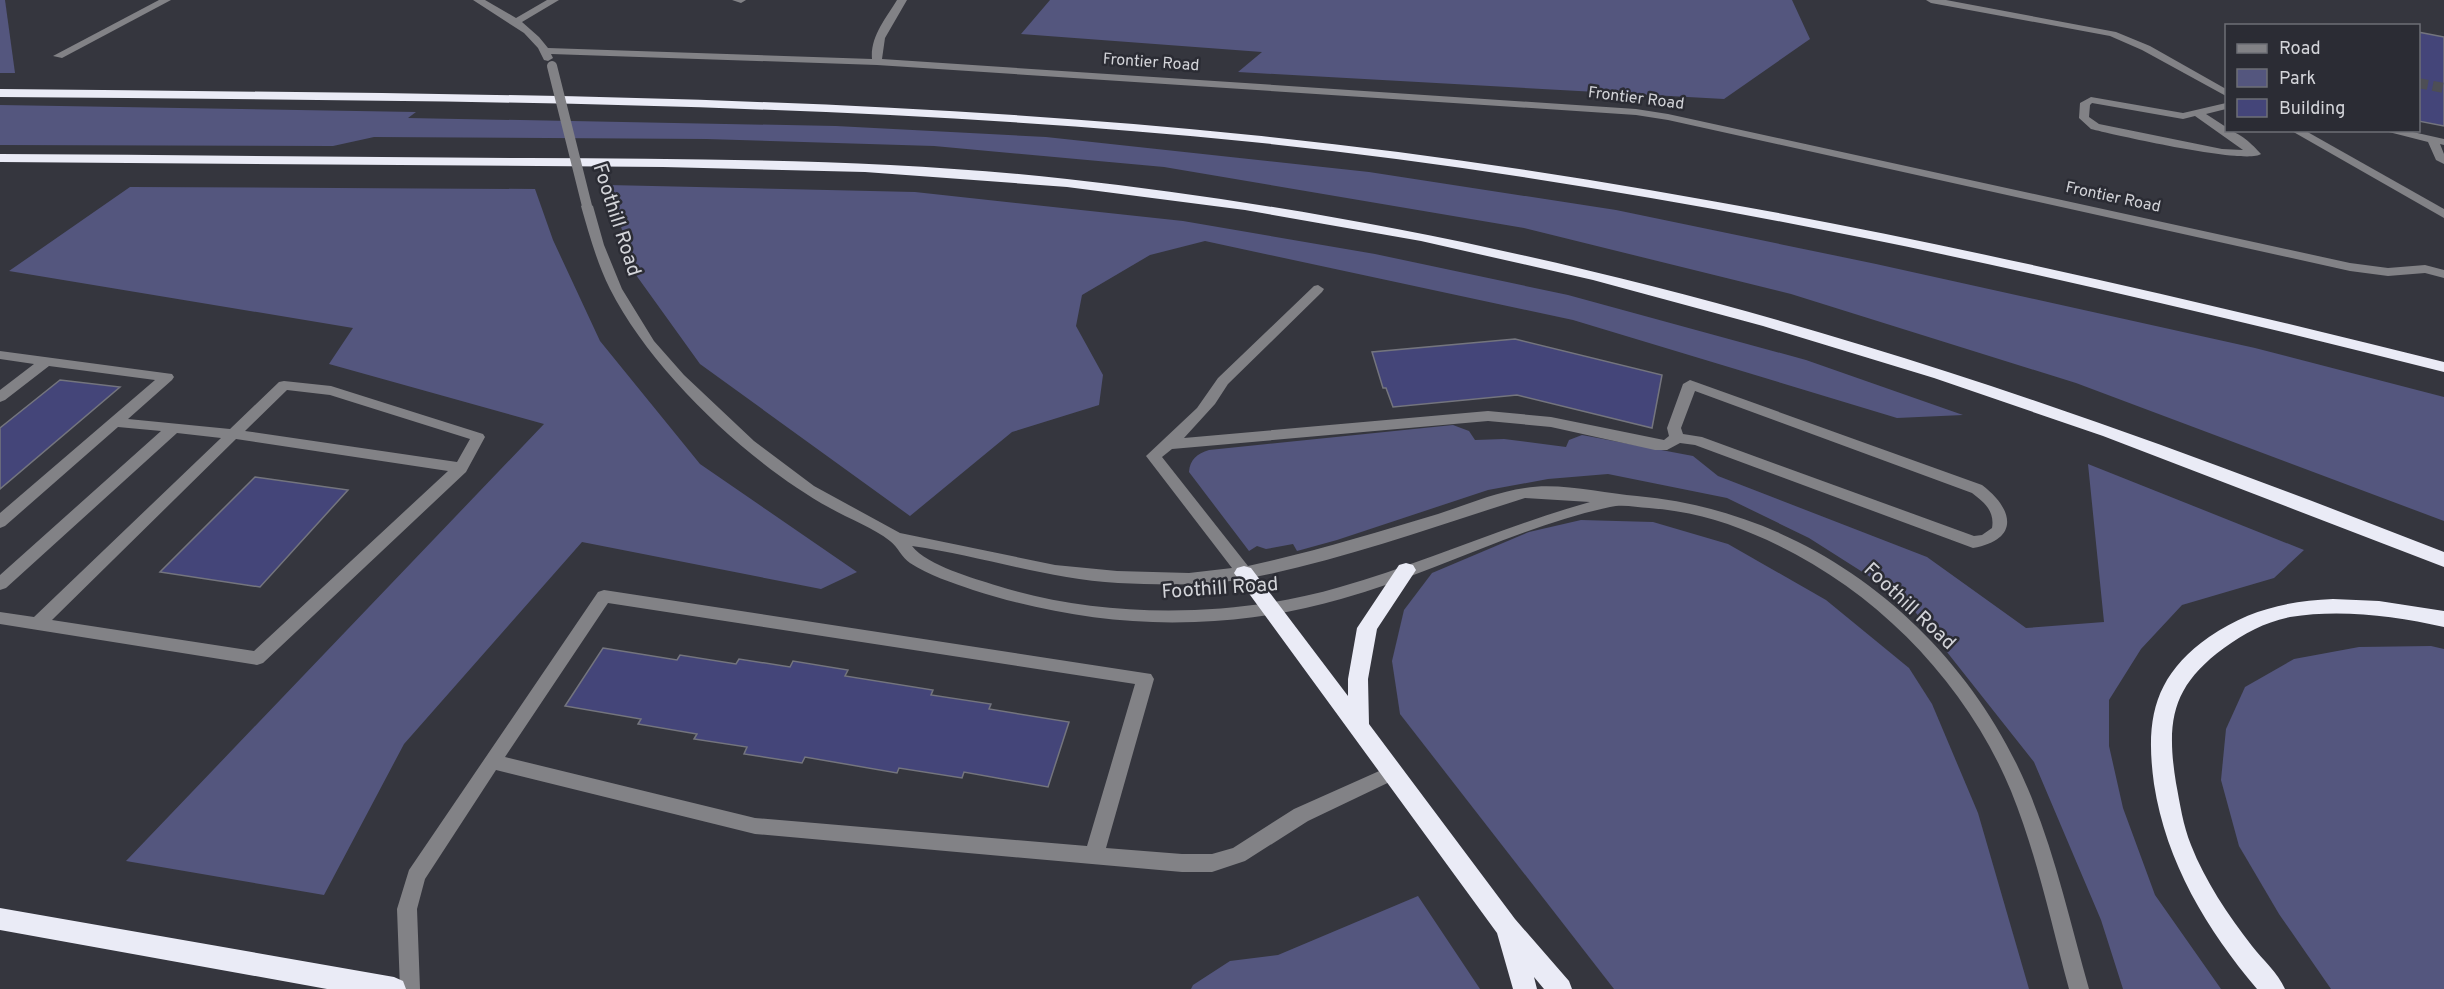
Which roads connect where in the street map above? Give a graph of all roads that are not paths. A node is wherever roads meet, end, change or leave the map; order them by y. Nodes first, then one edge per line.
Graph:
1 (166, 0) edge
2 (477, 0) edge
3 (554, 0) edge
4 (902, 0) edge
5 (1931, 0) edge
6 (516, 22) junction
7 (546, 51) junction
8 (58, 56) dead end
9 (877, 62) junction
10 (2225, 92) edge
11 (0, 93) edge
12 (2225, 106) edge
13 (2197, 113) junction
14 (2225, 131) edge
15 (2226, 132) edge
16 (2299, 132) edge
17 (2395, 132) edge
18 (2432, 140) junction
19 (2444, 142) edge
20 (0, 158) edge
21 (2444, 160) edge
22 (2444, 214) edge
23 (2444, 274) edge
24 (1318, 289) dead end
25 (0, 355) edge
26 (46, 361) junction
27 (2444, 367) edge
28 (0, 397) edge
29 (115, 422) junction
30 (175, 427) junction
31 (233, 434) junction
32 (1677, 438) junction
33 (1167, 444) junction
34 (461, 468) junction
35 (1619, 500) junction
36 (0, 522) edge
37 (897, 538) junction
38 (2444, 560) edge
39 (1406, 570) junction
40 (1244, 573) junction
41 (0, 584) edge
42 (1272, 610) junction
43 (0, 618) edge
44 (2444, 619) edge
45 (37, 624) junction
46 (1358, 726) junction
47 (492, 761) junction
48 (1392, 773) junction
49 (1094, 855) junction
50 (0, 919) edge
51 (1507, 927) junction
52 (394, 989) edge
53 (410, 989) edge
54 (1525, 989) edge
55 (1560, 989) edge
56 (2079, 989) edge
57 (2273, 989) edge

1 - 8 street
2 - 6 street, Foothill Road
3 - 6 street
4 - 9 street
5 - 10 street
6 - 7 street, Foothill Road
7 - 9 street, Frontier Road
7 - 37 street, Foothill Road, bridge
9 - 23 street, Frontier Road
11 - 27 highway
12 - 13 street
13 - 14 street
13 - 15 street
16 - 22 street
17 - 18 street
18 - 19 street
18 - 21 street
20 - 38 highway
24 - 33 street
25 - 26 street
26 - 28 street
26 - 29 street
29 - 30 street
29 - 36 street
30 - 31 street
30 - 41 street
31 - 34 street
31 - 34 street
31 - 45 street
32 - 32 street
32 - 33 street
33 - 40 street
34 - 45 street
35 - 39 street, Foothill Road
35 - 40 street, Foothill Road
35 - 56 street, Foothill Road
37 - 40 street, Foothill Road
37 - 42 street, Foothill Road
39 - 42 street, Foothill Road
39 - 46 highway
40 - 42 highway
42 - 46 highway
43 - 45 street
44 - 57 highway
46 - 48 highway
47 - 49 street
47 - 49 street
47 - 53 street
48 - 49 street
48 - 51 highway
50 - 52 highway
51 - 54 highway
51 - 55 highway

